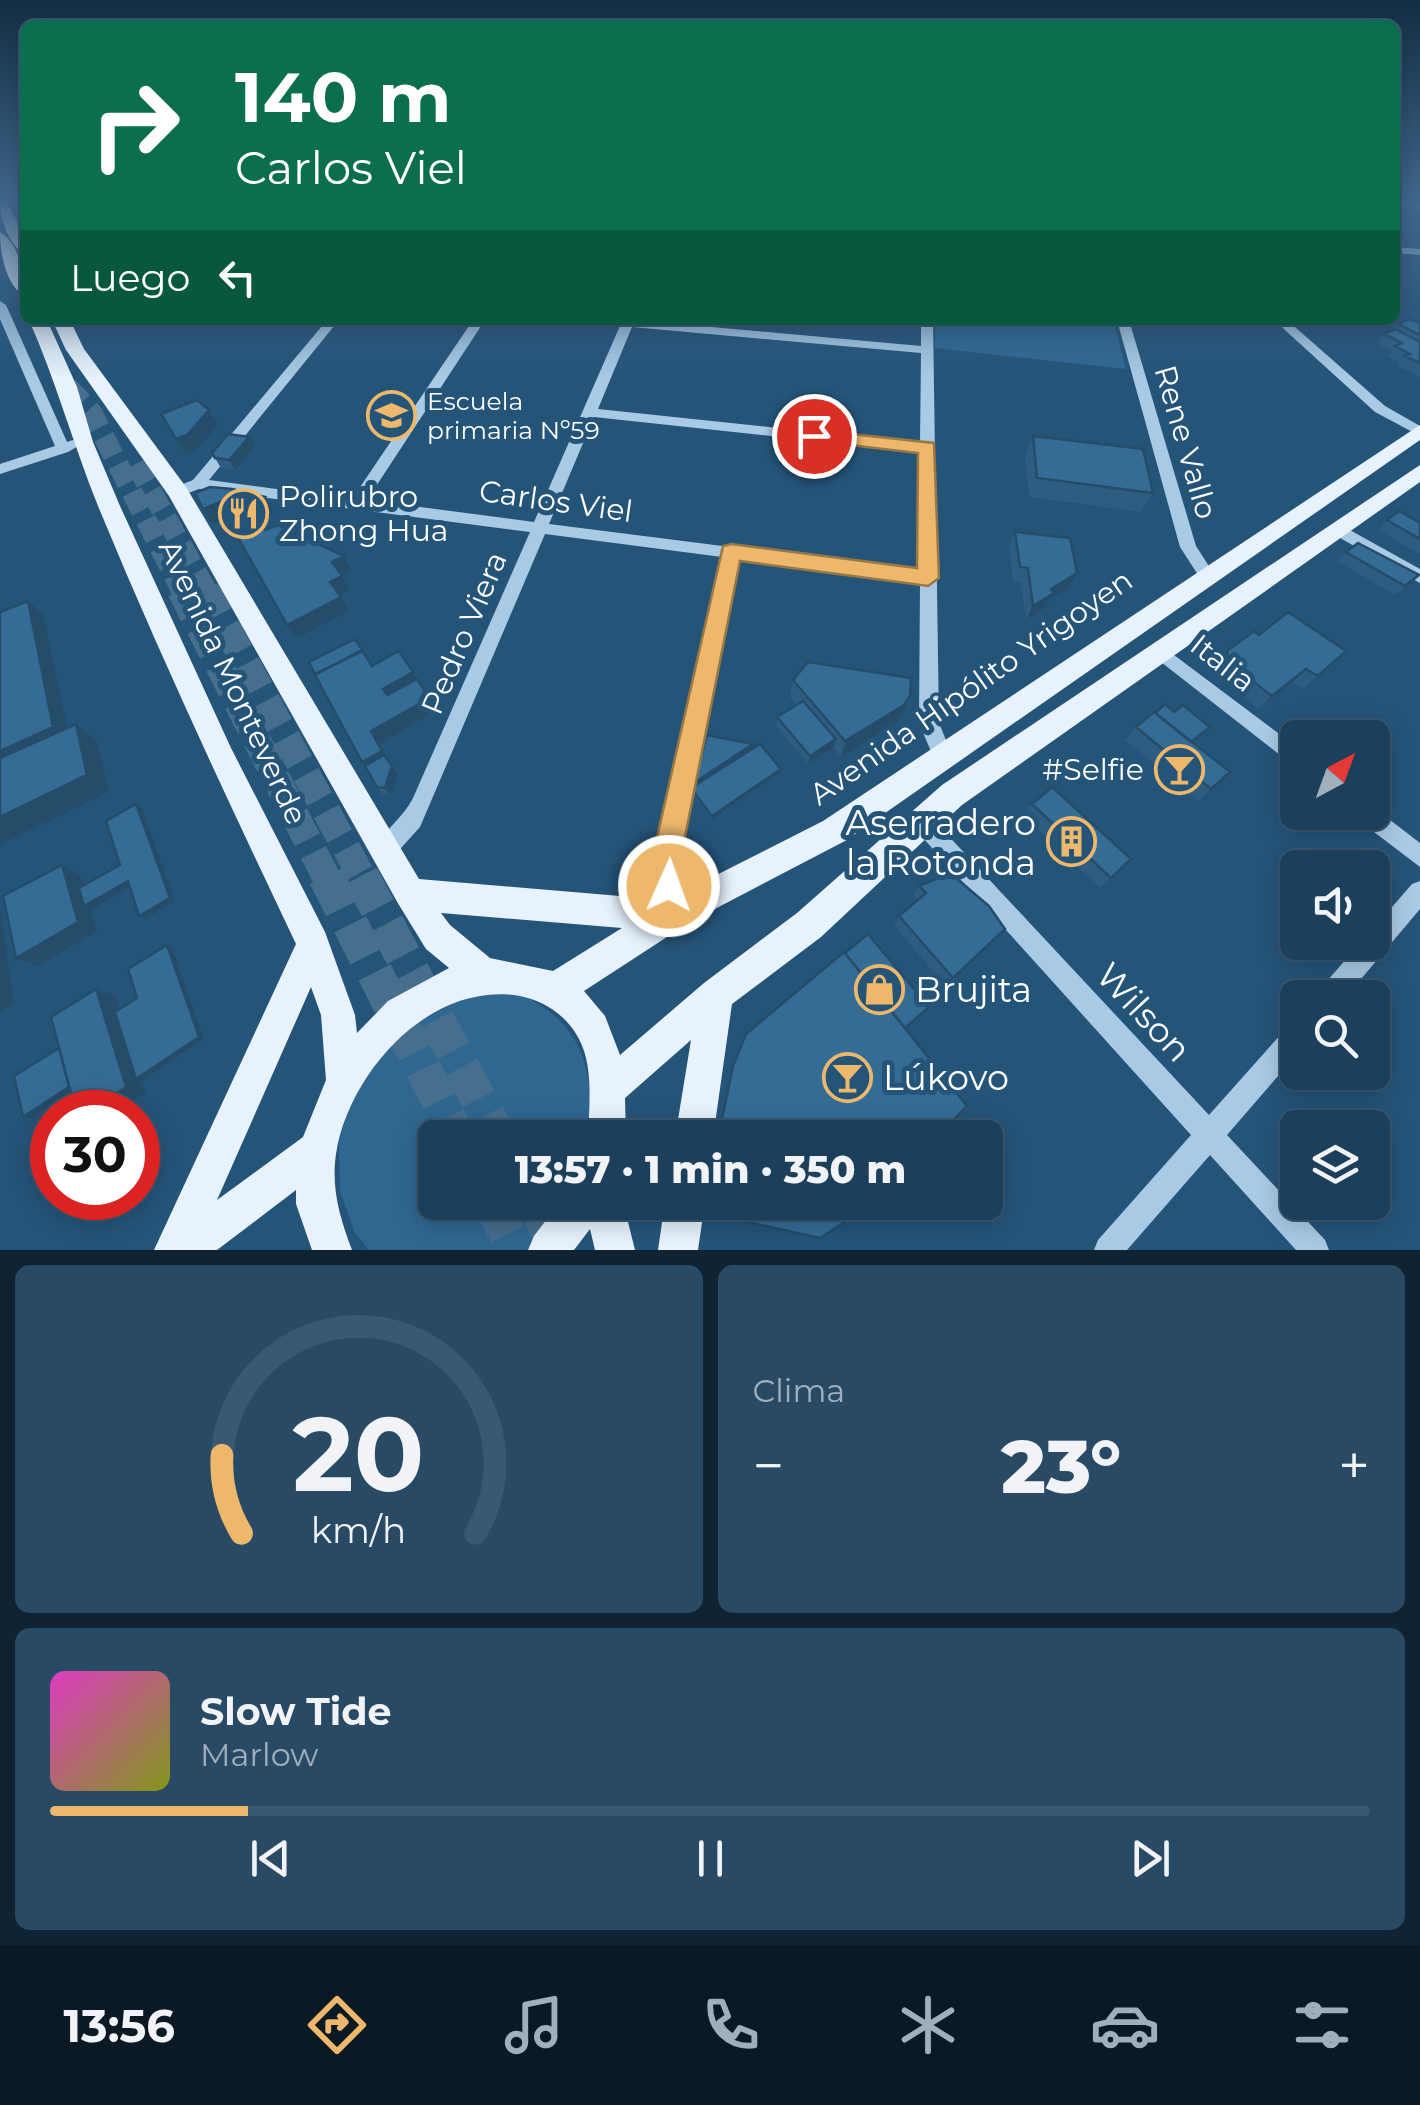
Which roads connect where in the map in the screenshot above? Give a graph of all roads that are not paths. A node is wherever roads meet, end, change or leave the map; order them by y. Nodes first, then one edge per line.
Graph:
1 (0, 305) edge
2 (40, 325) edge
3 (62, 325) edge
4 (329, 325) edge
5 (475, 325) edge
6 (628, 325) edge
7 (661, 325) edge
8 (927, 325) edge
9 (1124, 325) edge
10 (1286, 325) edge
11 (927, 350) junction
12 (588, 412) junction
13 (1420, 432) edge
14 (73, 445) junction
15 (927, 448) junction
16 (0, 469) edge
17 (1420, 472) edge
18 (188, 488) junction
19 (358, 502) junction
20 (539, 526) junction
21 (1339, 530) junction
22 (731, 552) junction
23 (1206, 574) junction
24 (928, 578) junction
25 (1420, 578) edge
26 (1158, 650) junction
27 (1280, 746) edge
28 (942, 755) junction
29 (921, 821) junction
30 (1387, 830) edge
31 (385, 850) junction
32 (1420, 856) edge
33 (1420, 892) edge
34 (410, 894) junction
35 (674, 914) junction
36 (313, 944) junction
37 (481, 972) junction
38 (1344, 980) edge
39 (555, 990) junction
40 (716, 995) junction
41 (1280, 1055) edge
42 (344, 1079) junction
43 (608, 1089) junction
44 (607, 1120) edge
45 (697, 1120) edge
46 (1210, 1135) junction
47 (316, 1150) junction
48 (572, 1220) edge
49 (607, 1220) edge
50 (682, 1220) edge
51 (174, 1250) edge
52 (183, 1250) edge
53 (332, 1250) edge
54 (548, 1250) edge
55 (614, 1250) edge
56 (678, 1250) edge
57 (1108, 1250) edge
58 (1315, 1250) edge

1 - 14 street
2 - 14 main road, Avenida Monteverde
3 - 18 main road, Avenida Monteverde
4 - 18 street
5 - 19 street
6 - 12 street, Pedro Viera
7 - 11 street
8 - 11 street
9 - 23 street, Rene Vallo
10 - 13 street
11 - 15 street
12 - 15 street
12 - 20 street, Pedro Viera
13 - 23 main road, Avenida Hipólito Yrigoyen
14 - 16 street
14 - 36 main road, Avenida Monteverde
15 - 24 street
17 - 21 main road
18 - 19 street, Carlos Viel
18 - 31 main road, Avenida Monteverde
19 - 20 street, Carlos Viel
20 - 22 street, Carlos Viel
20 - 31 street, Pedro Viera
21 - 25 street
21 - 26 main road
22 - 24 street, Carlos Viel
22 - 35 street
23 - 28 main road, Avenida Hipólito Yrigoyen
24 - 28 street
26 - 27 street, Italia
26 - 29 main road
28 - 35 main road, Avenida Hipólito Yrigoyen
29 - 40 main road
29 - 46 street, Wilson
30 - 32 street
31 - 34 main road, Avenida Monteverde
33 - 38 street
34 - 35 main road
34 - 37 main road, Avenida Monteverde
35 - 39 main road, Avenida Hipólito Yrigoyen
36 - 42 main road, Avenida Monteverde
36 - 51 main road
37 - 39 main road
37 - 42 main road
39 - 43 main road
40 - 43 main road
40 - 45 main road
41 - 46 street
42 - 47 main road
43 - 44 main road
46 - 57 street
46 - 58 street, Wilson
47 - 52 main road
47 - 53 main road
48 - 54 main road
49 - 55 main road
50 - 56 main road

